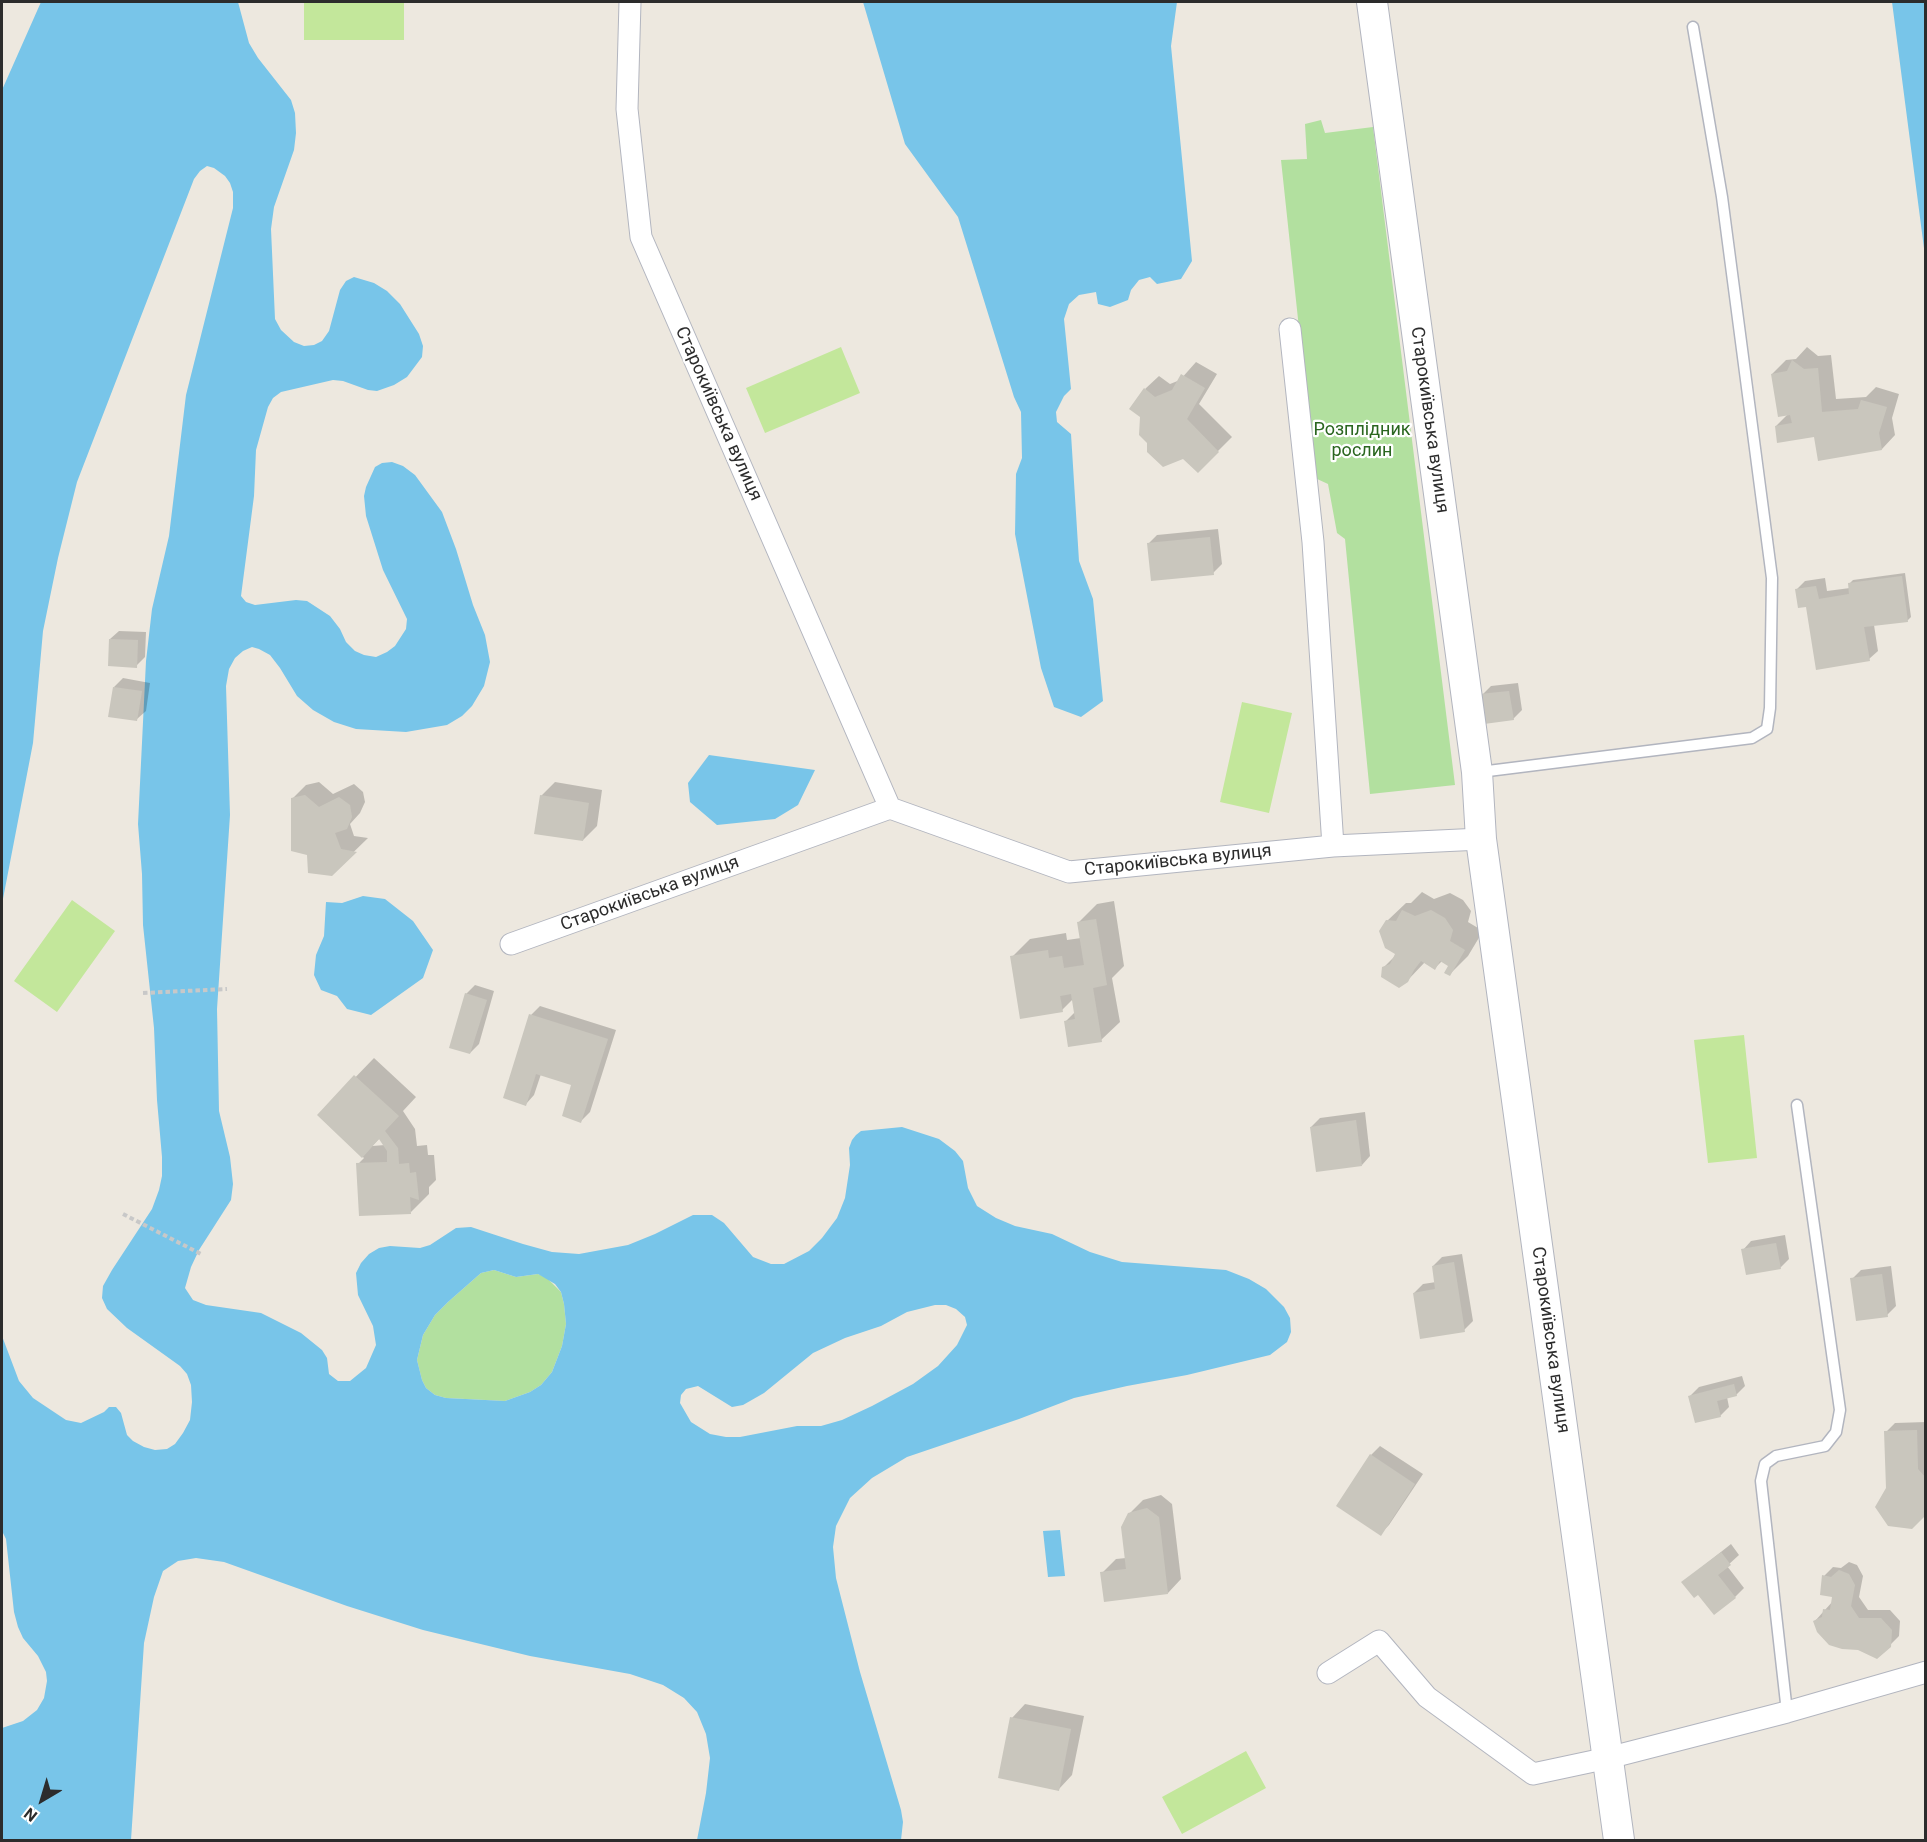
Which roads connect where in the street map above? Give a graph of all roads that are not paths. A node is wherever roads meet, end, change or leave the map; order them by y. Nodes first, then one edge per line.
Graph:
1 (630, 2) edge
2 (1372, 2) edge
3 (1693, 27) dead end
4 (1290, 329) dead end
5 (1477, 772) junction
6 (890, 808) junction
7 (1481, 839) junction
8 (1333, 846) junction
9 (512, 944) dead end
10 (1797, 1105) dead end
11 (1926, 1672) edge
12 (1328, 1673) dead end
13 (1787, 1712) junction
14 (1608, 1758) junction
15 (1619, 1840) edge

1 - 6 street, Старокиївська вулиця
2 - 5 street, Старокиївська вулиця
3 - 5 lane
4 - 8 street
5 - 7 street, Старокиївська вулиця
6 - 8 street, Старокиївська вулиця
6 - 9 street, Старокиївська вулиця
7 - 8 street, Старокиївська вулиця
7 - 14 street, Старокиївська вулиця
10 - 13 lane
11 - 13 street
12 - 14 street
13 - 14 street
14 - 15 street, Старокиївська вулиця

